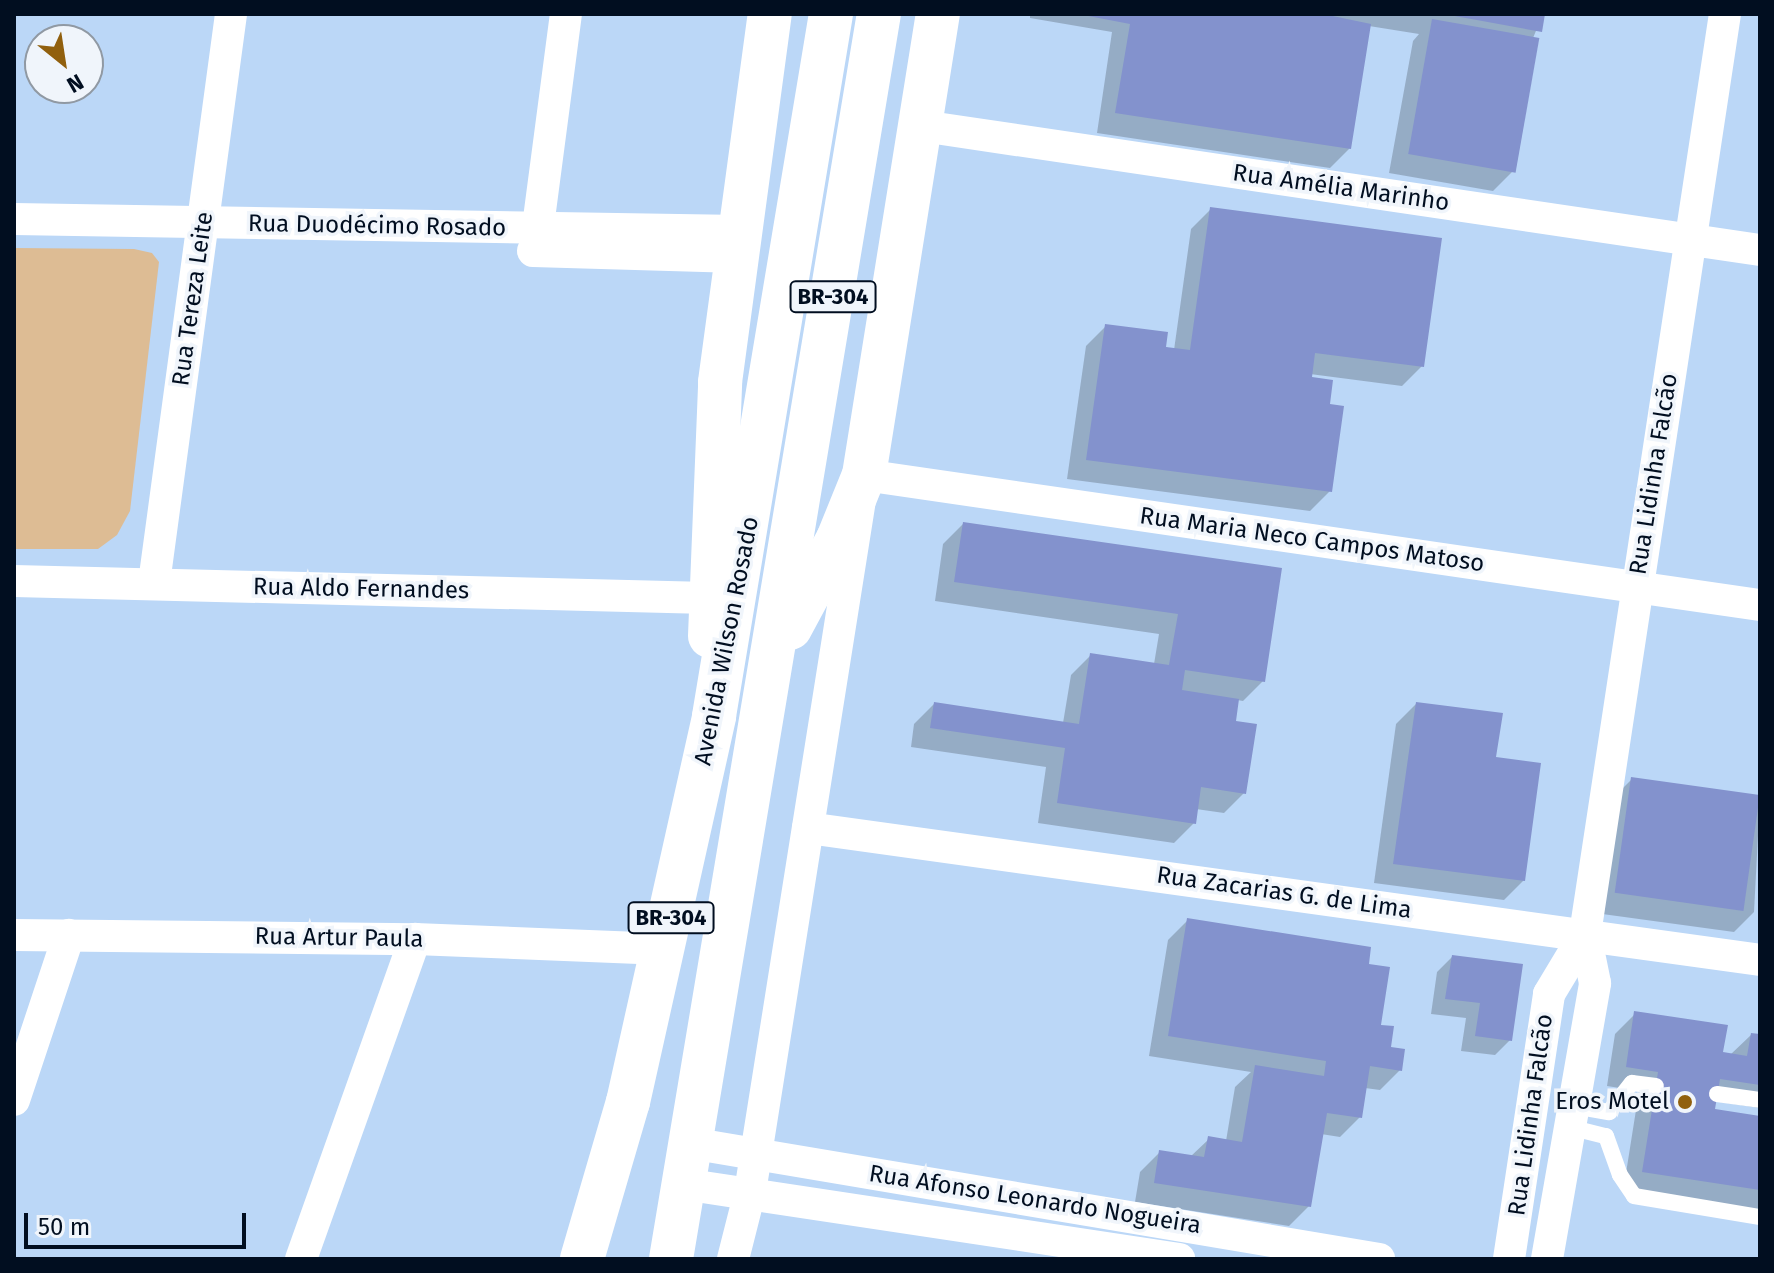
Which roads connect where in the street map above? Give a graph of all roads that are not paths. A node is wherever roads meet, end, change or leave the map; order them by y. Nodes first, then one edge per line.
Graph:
1 (231, 14) edge
2 (566, 14) edge
3 (770, 14) edge
4 (831, 14) edge
5 (879, 14) edge
6 (938, 14) edge
7 (1725, 14) edge
8 (922, 126) junction
9 (14, 219) edge
10 (202, 232) junction
11 (14, 237) edge
12 (535, 240) junction
13 (1690, 240) junction
14 (739, 244) junction
15 (1760, 250) edge
16 (864, 475) junction
17 (14, 581) edge
18 (154, 583) junction
19 (724, 585) junction
20 (1636, 587) junction
21 (1760, 605) edge
22 (773, 660) junction
23 (808, 828) junction
24 (1585, 934) junction
25 (14, 935) edge
26 (69, 935) junction
27 (415, 939) junction
28 (664, 949) junction
29 (1760, 960) edge
30 (1656, 1086) dead end
31 (1536, 1087) junction
32 (1717, 1094) dead end
33 (14, 1100) edge
34 (1760, 1100) edge
35 (1573, 1109) junction
36 (756, 1154) junction
37 (687, 1163) junction
38 (750, 1192) junction
39 (1760, 1217) edge
40 (1271, 1249) edge
41 (301, 1259) edge
42 (582, 1259) edge
43 (671, 1259) edge
44 (733, 1259) edge
45 (1179, 1259) edge
46 (1379, 1259) edge
47 (1509, 1259) edge
48 (1547, 1259) edge

1 - 10 street, Rua Tereza Leite
2 - 12 street
3 - 14 highway
4 - 19 highway, Avenida Wilson Rosado / BR-304
5 - 22 highway, Avenida Wilson Rosado / BR-304
6 - 8 highway
7 - 13 street, Rua Lidinha Falcão
8 - 13 street, Rua Amélia Marinho
8 - 16 highway
9 - 10 street, Rua Duodécimo Rosado
10 - 11 street, Rua Duodécimo Rosado
10 - 12 street, Rua Duodécimo Rosado
10 - 18 street, Rua Tereza Leite
12 - 14 street, Rua Duodécimo Rosado
13 - 15 street, Rua Amélia Marinho
13 - 20 street, Rua Lidinha Falcão
14 - 19 highway
16 - 20 street, Rua Maria Neco Campos Matoso
16 - 22 highway
16 - 23 street
17 - 18 street, Rua Aldo Fernandes
18 - 19 street, Rua Aldo Fernandes
19 - 28 highway, Avenida Wilson Rosado / BR-304
20 - 21 street, Rua Maria Neco Campos Matoso
20 - 24 street, Rua Lidinha Falcão
22 - 37 highway, Avenida Wilson Rosado / BR-304
23 - 24 street, Rua Zacarias G. de Lima
23 - 36 street
24 - 29 street, Rua Zacarias G. de Lima
24 - 31 street, Rua Lidinha Falcão
24 - 35 street, Rua Lidinha Falcão
25 - 26 street, Rua Artur Paula
26 - 27 street, Rua Artur Paula
26 - 33 street
27 - 28 street, Rua Artur Paula
27 - 41 street
28 - 42 highway, Avenida Wilson Rosado / BR-304
30 - 35 lane
31 - 35 street
31 - 47 street, Rua Lidinha Falcão
32 - 34 lane
35 - 39 lane
35 - 48 street, Rua Lidinha Falcão
36 - 37 street, Rua Afonso Leonardo Nogueira
36 - 38 street
36 - 40 street, Rua Afonso Leonardo Nogueira
37 - 38 street, Rua Afonso Leonardo Nogueira
37 - 43 highway, Avenida Wilson Rosado / BR-304
38 - 44 street
38 - 45 street, Rua Afonso Leonardo Nogueira
40 - 46 street, Rua Afonso Leonardo Nogueira

